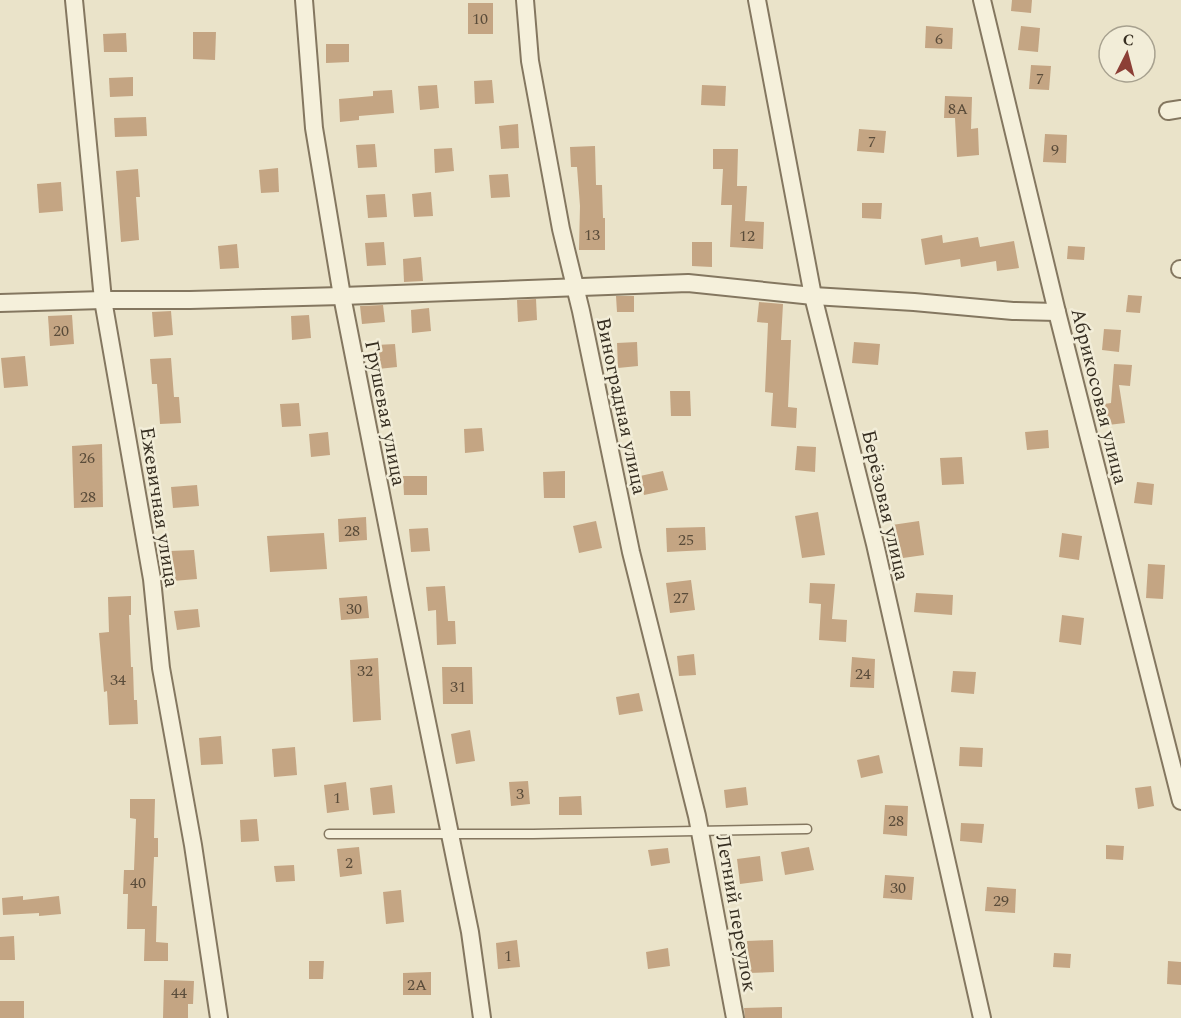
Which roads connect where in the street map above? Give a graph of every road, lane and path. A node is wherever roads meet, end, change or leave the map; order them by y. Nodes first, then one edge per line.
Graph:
1 (74, 0) edge
2 (304, 0) edge
3 (525, 0) edge
4 (757, 0) edge
5 (982, 0) edge
6 (576, 287) junction
7 (342, 296) junction
8 (813, 296) junction
9 (103, 300) junction
10 (0, 303) edge
11 (1057, 312) junction
12 (1181, 801) edge
13 (699, 824) junction
14 (807, 829) dead end
15 (449, 832) junction
16 (329, 834) dead end
17 (219, 1018) edge
18 (482, 1018) edge
19 (735, 1018) edge
20 (982, 1018) edge

1 - 9 street, Ежевичная улица
2 - 7 street, Грушевая улица
3 - 6 street, Виноградная улица
4 - 8 street, Берёзовая улица
5 - 11 street, Абрикосовая улица
6 - 7 street
6 - 8 street
6 - 13 street, Виноградная улица
7 - 9 street
7 - 15 street, Грушевая улица
8 - 11 street
8 - 20 street, Берёзовая улица
9 - 10 street
9 - 17 street, Ежевичная улица
11 - 12 street, Абрикосовая улица
13 - 14 lane
13 - 15 lane
13 - 19 street, Летний переулок
15 - 16 lane
15 - 18 street, Грушевая улица

